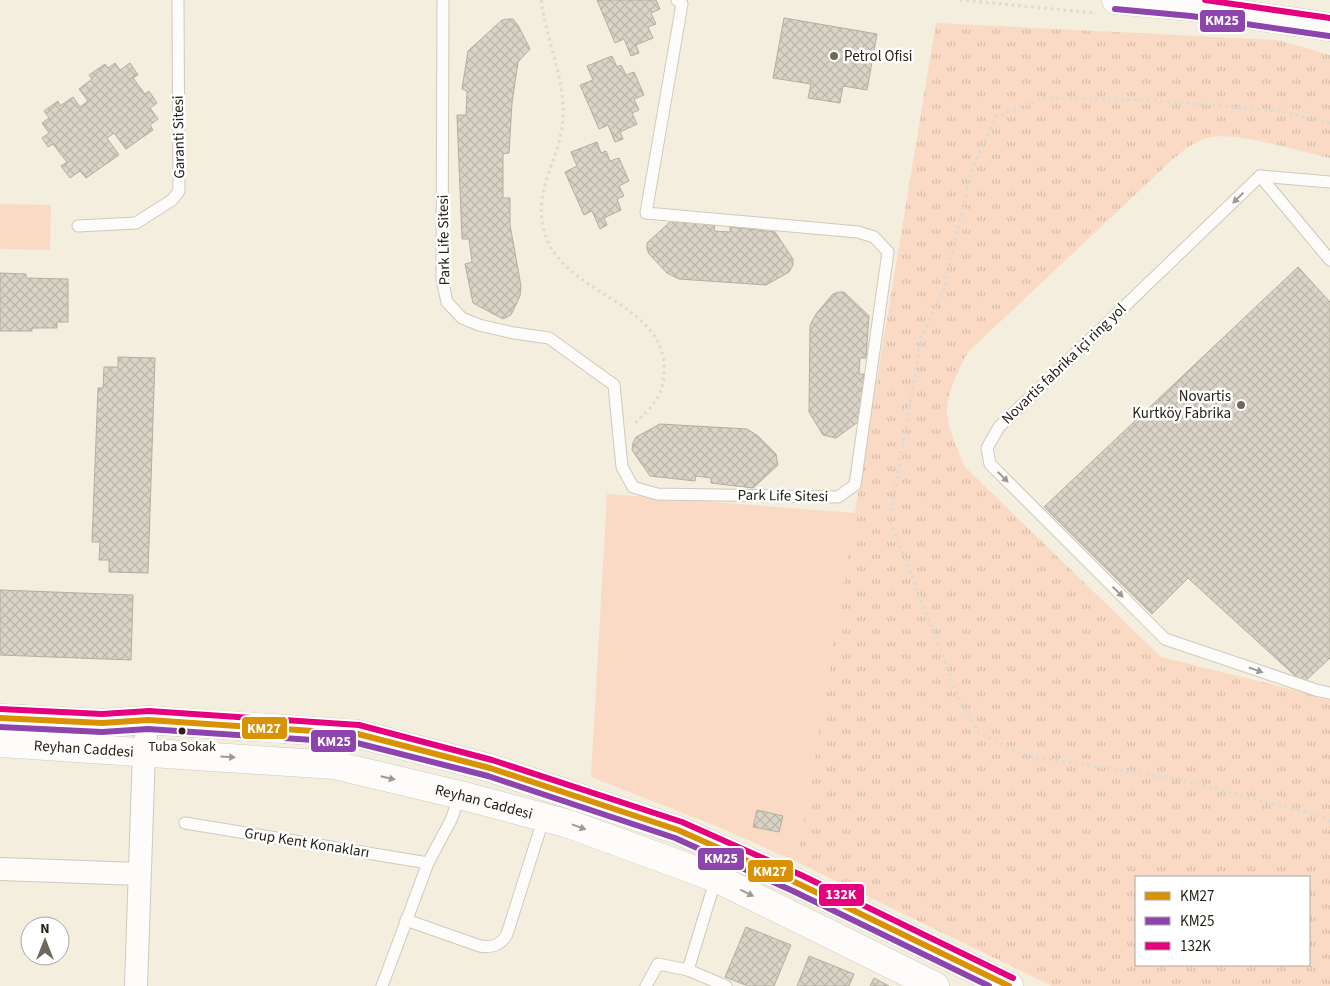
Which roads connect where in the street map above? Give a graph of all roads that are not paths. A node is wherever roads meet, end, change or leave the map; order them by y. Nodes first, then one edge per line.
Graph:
1 (178, 0) edge
2 (443, 0) edge
3 (676, 0) edge
4 (1116, 0) edge
5 (1266, 0) edge
6 (1235, 12) junction
7 (1330, 27) edge
8 (1260, 176) junction
9 (1330, 182) edge
10 (78, 226) dead end
11 (1330, 260) edge
12 (1330, 693) edge
13 (0, 718) edge
14 (148, 720) junction
15 (0, 743) edge
16 (144, 751) junction
17 (460, 794) junction
18 (544, 817) junction
19 (185, 823) dead end
20 (428, 863) junction
21 (0, 869) edge
22 (139, 874) junction
23 (716, 878) junction
24 (406, 920) junction
25 (688, 970) junction
26 (136, 986) edge
27 (382, 986) edge
28 (646, 986) edge
29 (726, 986) edge
30 (936, 986) edge
31 (1009, 986) edge

1 - 10 lane, Garanti Sitesi
2 - 3 lane, Park Life Sitesi
4 - 6 main road
5 - 6 main road
6 - 7 main road
8 - 9 lane
8 - 11 lane
8 -> 12 lane, Novartis fabrika içi ring yol
13 - 14 main road, Reyhan Caddesi
14 - 16 street
14 - 31 main road, Reyhan Caddesi
15 - 16 main road, Reyhan Caddesi
16 -> 17 main road, Reyhan Caddesi
16 - 22 street
17 - 18 main road, Reyhan Caddesi
17 - 20 lane
18 -> 23 main road, Reyhan Caddesi
18 - 24 lane
19 - 20 lane, Grup Kent Konakları
20 - 24 lane
21 - 22 street
22 - 26 street
23 - 25 lane
23 -> 30 main road, Reyhan Caddesi
24 - 27 lane
25 - 28 lane
25 - 29 lane

